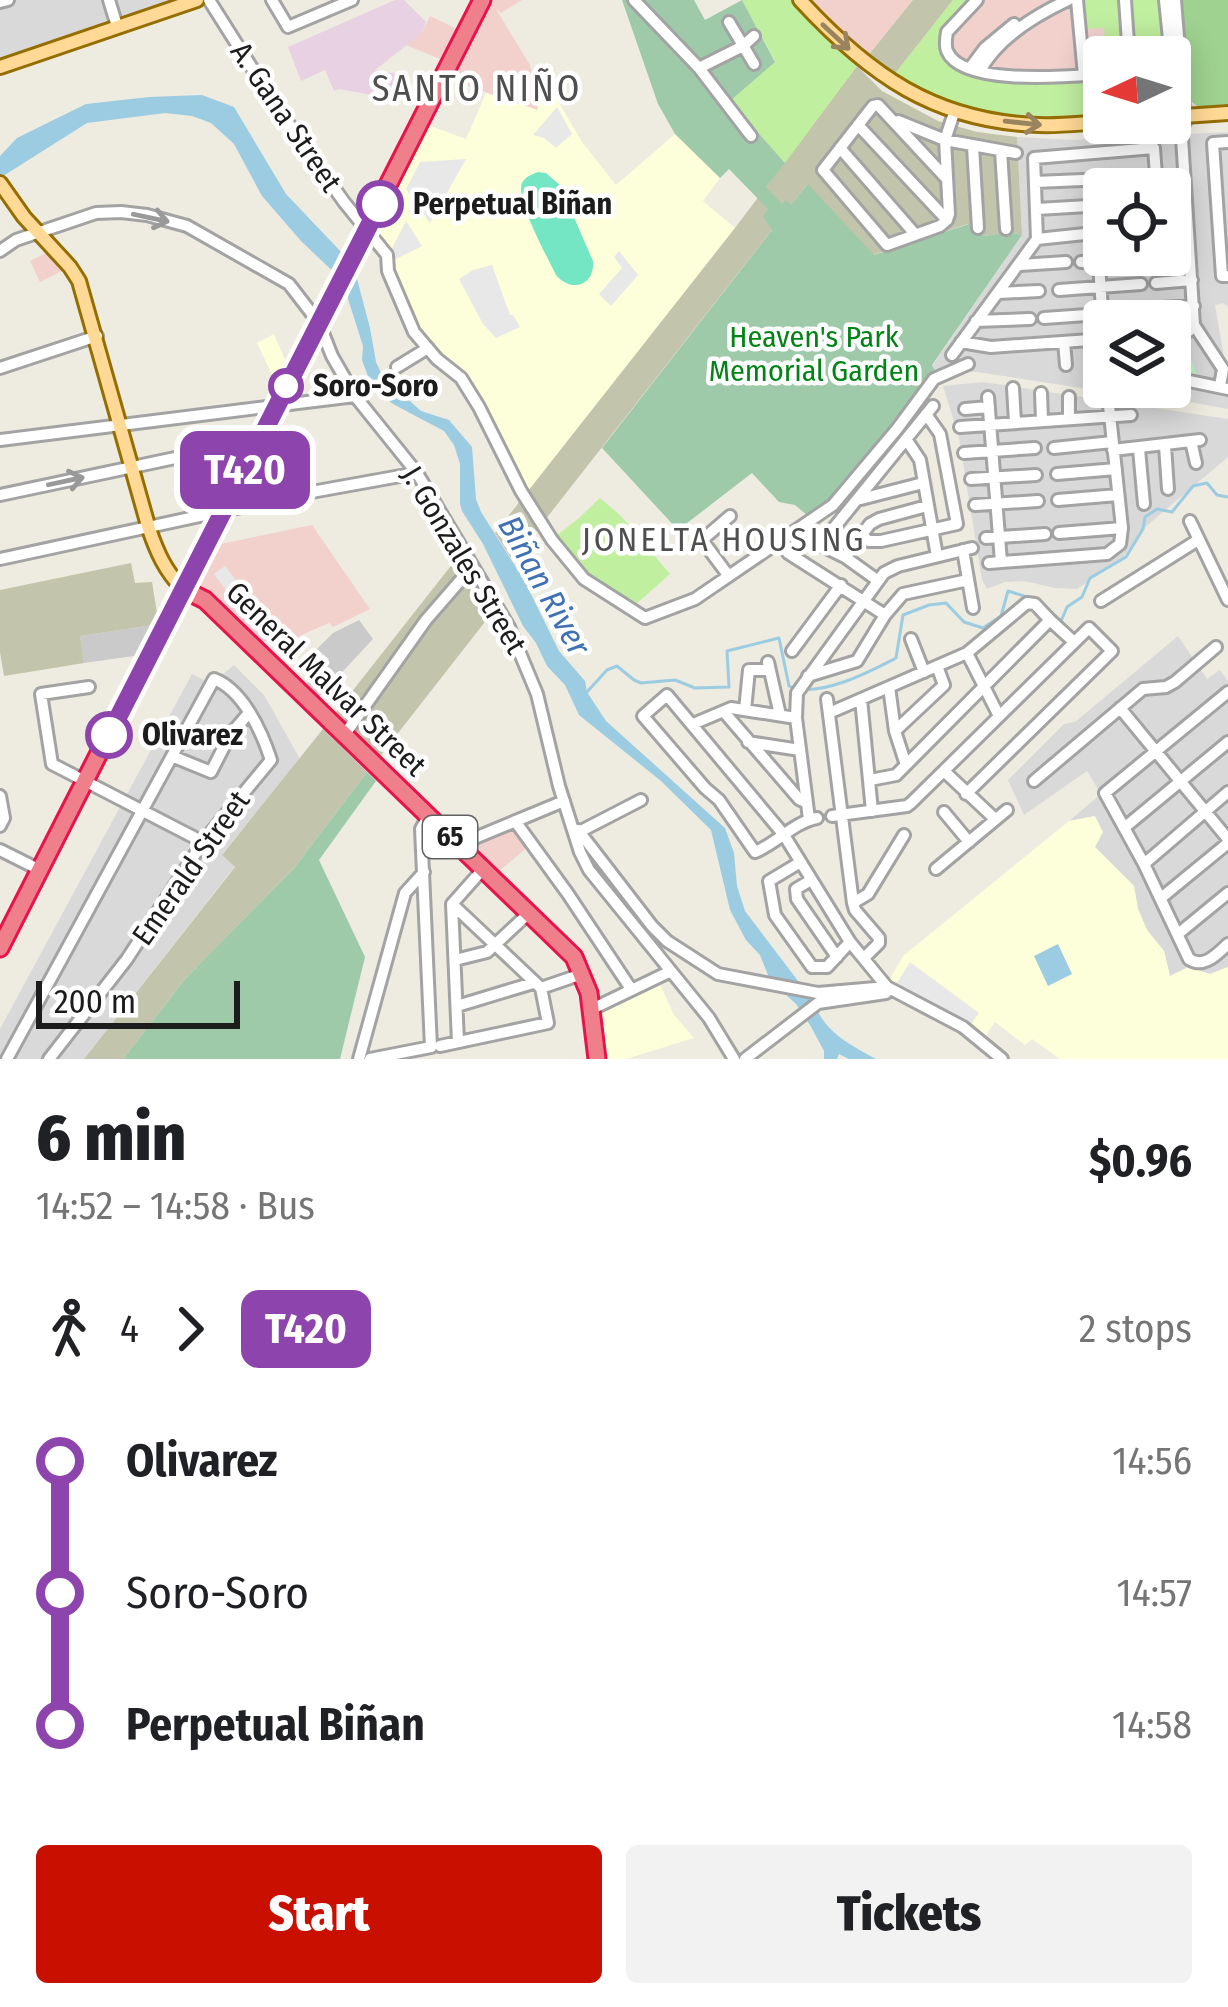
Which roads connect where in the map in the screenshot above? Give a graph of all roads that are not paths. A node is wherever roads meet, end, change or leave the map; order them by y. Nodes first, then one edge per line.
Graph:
1 (109, 0) edge
2 (197, 0) edge
3 (209, 0) edge
4 (272, 0) edge
5 (352, 0) edge
6 (482, 0) edge
7 (634, 0) edge
8 (800, 0) edge
9 (977, 0) edge
10 (1052, 0) edge
11 (1073, 0) edge
12 (1125, 0) edge
13 (1165, 0) edge
14 (1174, 0) edge
15 (729, 22) dead end
16 (117, 26) junction
17 (754, 36) dead end
18 (1128, 36) edge
19 (1169, 36) edge
20 (1175, 36) edge
21 (743, 46) junction
22 (754, 64) dead end
23 (0, 67) edge
24 (699, 68) junction
25 (1083, 68) edge
26 (975, 69) junction
27 (1083, 75) edge
28 (954, 113) junction
29 (1228, 113) edge
30 (1191, 116) edge
31 (890, 118) junction
32 (1083, 123) edge
33 (858, 125) junction
34 (751, 136) dead end
35 (945, 140) junction
36 (1228, 142) edge
37 (973, 147) junction
38 (840, 148) junction
39 (1001, 151) junction
40 (1016, 153) dead end
41 (1155, 168) edge
42 (1221, 171) edge
43 (946, 177) junction
44 (1083, 180) dead end
45 (1035, 182) junction
46 (2, 186) edge
47 (1223, 196) edge
48 (1083, 206) edge
49 (1037, 209) junction
50 (25, 218) junction
51 (947, 220) junction
52 (1223, 224) edge
53 (978, 228) dead end
54 (1006, 229) dead end
55 (366, 231) junction
56 (39, 234) junction
57 (1083, 234) edge
58 (915, 235) junction
59 (1037, 239) junction
60 (16, 241) junction
61 (1224, 250) edge
62 (0, 251) edge
63 (1066, 262) dead end
64 (1020, 265) junction
65 (1191, 272) edge
66 (1100, 276) edge
67 (1228, 276) edge
68 (1192, 280) junction
69 (1156, 283) dead end
70 (1141, 284) dead end
71 (1100, 286) junction
72 (1060, 290) dead end
73 (1040, 292) dead end
74 (998, 293) junction
75 (1101, 300) edge
76 (1191, 306) edge
77 (1194, 306) junction
78 (1083, 315) edge
79 (1044, 318) dead end
80 (1030, 319) dead end
81 (976, 321) junction
82 (319, 323) junction
83 (1194, 325) junction
84 (1191, 329) edge
85 (97, 337) junction
86 (1083, 341) edge
87 (962, 342) junction
88 (1064, 342) junction
89 (1037, 345) junction
90 (428, 347) junction
91 (952, 355) dead end
92 (1039, 361) dead end
93 (968, 364) dead end
94 (1066, 365) dead end
95 (397, 367) dead end
96 (0, 368) edge
97 (1191, 380) edge
98 (1224, 387) edge
99 (1013, 388) dead end
100 (1041, 392) dead end
101 (355, 396) junction
102 (1069, 397) dead end
103 (277, 404) junction
104 (1108, 408) edge
105 (965, 409) dead end
106 (1108, 415) junction
107 (1131, 415) dead end
108 (1070, 418) junction
109 (1042, 420) junction
110 (1016, 422) junction
111 (121, 424) junction
112 (990, 425) junction
113 (960, 427) dead end
114 (906, 439) junction
115 (0, 440) edge
116 (1113, 446) junction
117 (1166, 446) junction
118 (1035, 448) dead end
119 (1054, 448) dead end
120 (1139, 448) junction
121 (255, 449) junction
122 (992, 452) junction
123 (964, 453) dead end
124 (1196, 463) dead end
125 (132, 467) junction
126 (1116, 469) junction
127 (417, 473) junction
128 (1057, 474) dead end
129 (1036, 475) dead end
130 (994, 477) junction
131 (971, 479) dead end
132 (923, 482) junction
133 (1168, 489) dead end
134 (1118, 494) junction
135 (0, 495) edge
136 (858, 500) junction
137 (1039, 500) dead end
138 (1058, 500) dead end
139 (996, 503) junction
140 (1144, 504) dead end
141 (975, 505) dead end
142 (927, 506) junction
143 (223, 512) junction
144 (730, 516) dead end
145 (1190, 521) dead end
146 (1121, 528) junction
147 (148, 529) junction
148 (932, 530) junction
149 (1059, 533) dead end
150 (1045, 534) dead end
151 (861, 535) junction
152 (992, 538) junction
153 (1198, 540) junction
154 (820, 545) junction
155 (937, 556) junction
156 (845, 557) junction
157 (0, 559) edge
158 (472, 567) junction
159 (728, 575) junction
160 (877, 580) junction
161 (968, 580) junction
162 (841, 585) junction
163 (183, 589) junction
164 (863, 600) junction
165 (1228, 600) edge
166 (1101, 601) dead end
167 (974, 608) dead end
168 (885, 615) junction
169 (1050, 620) junction
170 (911, 639) dead end
171 (1074, 643) junction
172 (1216, 647) dead end
173 (967, 653) junction
174 (937, 666) junction
175 (923, 672) junction
176 (803, 684) junction
177 (89, 687) dead end
178 (889, 687) junction
179 (982, 688) junction
180 (1228, 692) edge
181 (827, 700) dead end
182 (861, 700) junction
183 (1120, 708) junction
184 (745, 710) junction
185 (724, 712) junction
186 (829, 713) junction
187 (248, 714) junction
188 (780, 715) junction
189 (999, 716) junction
190 (796, 718) junction
191 (693, 724) junction
192 (895, 731) junction
193 (344, 734) junction
194 (748, 742) junction
195 (1228, 742) edge
196 (800, 750) junction
197 (1157, 752) junction
198 (174, 757) junction
199 (906, 765) junction
200 (944, 771) junction
201 (870, 780) junction
202 (86, 781) junction
203 (1034, 781) dead end
204 (1181, 781) junction
205 (1228, 792) edge
206 (966, 794) junction
207 (0, 796) edge
208 (641, 800) dead end
209 (564, 801) junction
210 (807, 803) junction
211 (144, 809) junction
212 (1007, 810) dead end
213 (872, 811) junction
214 (1205, 811) junction
215 (944, 812) dead end
216 (429, 814) junction
217 (837, 816) junction
218 (570, 818) junction
219 (995, 819) junction
220 (515, 821) junction
221 (0, 826) edge
222 (1124, 828) junction
223 (579, 832) junction
224 (784, 835) junction
225 (904, 835) dead end
226 (1228, 841) edge
227 (203, 842) junction
228 (969, 842) junction
229 (458, 844) junction
230 (0, 850) edge
231 (799, 862) junction
232 (1144, 864) junction
233 (484, 868) junction
234 (40, 869) junction
235 (936, 869) dead end
236 (424, 872) junction
237 (811, 880) junction
238 (1228, 892) edge
239 (1161, 898) junction
240 (853, 903) junction
241 (452, 904) junction
242 (530, 912) junction
243 (1178, 934) junction
244 (850, 941) junction
245 (1228, 944) edge
246 (494, 945) junction
247 (0, 948) edge
248 (836, 957) junction
249 (864, 958) junction
250 (454, 960) junction
251 (671, 971) junction
252 (582, 974) junction
253 (537, 986) junction
254 (631, 989) junction
255 (891, 989) junction
256 (457, 1006) junction
257 (592, 1009) junction
258 (0, 1032) edge
259 (16, 1041) junction
260 (458, 1042) junction
261 (440, 1046) dead end
262 (7, 1059) edge
263 (49, 1059) edge
264 (359, 1059) edge
265 (370, 1059) edge
266 (597, 1059) edge
267 (734, 1059) edge
268 (745, 1059) edge
269 (1002, 1059) edge

1 - 16 street
2 - 16 main road
3 - 55 street, A. Gana Street
4 - 5 street
6 - 55 highway
7 - 24 street
8 -> 28 main road
9 - 26 street
10 - 26 street
11 - 25 street
11 - 26 street
12 - 18 street
13 - 19 street
14 - 20 street
15 - 21 street
16 - 23 main road
17 - 21 street
21 - 22 street
21 - 24 street
24 - 34 street
26 - 27 street
28 -> 32 main road
28 - 35 street
29 - 30 main road
31 - 33 street
31 - 35 street
31 - 43 street
33 - 38 street
33 - 51 street
35 - 37 street
35 - 43 street
36 - 42 street
37 - 39 street
37 - 53 street
38 - 58 street
38 - 58 street
39 - 40 street
39 - 54 street
41 - 45 street
42 - 47 street
43 - 51 street
44 - 45 street
45 - 49 street
46 - 50 main road, General Malvar Street
47 - 52 street
48 - 49 street
49 - 59 street
50 - 56 main road, General Malvar Street
50 - 60 street
51 - 58 street
52 - 61 street
55 - 82 highway
55 - 90 street, A. Gana Street
56 - 60 street, J. Gonzales Street
56 -> 82 street, J. Gonzales Street
56 - 85 main road, General Malvar Street
57 - 59 street
59 - 64 street
60 - 62 street, J. Gonzales Street
61 - 67 street
63 - 64 street
64 - 74 street
65 - 68 street
66 - 71 street
68 - 69 street
68 - 77 street
70 - 71 street
71 - 72 street
71 - 75 street
73 - 74 street
74 - 81 street
76 - 77 street
77 - 83 street
78 - 79 street
80 - 81 street
81 - 87 street
82 - 101 street, J. Gonzales Street
82 - 103 highway
83 - 84 street
83 - 98 street
85 - 96 street
85 - 111 main road, General Malvar Street
86 - 88 street
87 - 89 street
87 - 91 street
88 - 89 street
88 - 94 street
89 - 92 street
90 - 95 street
90 - 159 street, A. Gana Street
93 - 159 street
97 - 98 street
99 - 110 street
100 - 109 street
101 - 103 street
101 - 127 street, J. Gonzales Street
102 - 108 street
103 - 111 street
103 - 121 highway
104 - 106 street
105 - 112 street
106 - 107 street
106 - 108 street
106 - 116 street
108 - 109 street
109 - 110 street
110 - 112 street
111 - 115 street
111 - 125 main road, General Malvar Street
112 - 113 street
112 - 122 street
114 - 132 street
114 - 136 street
114 - 148 street
116 - 119 street
116 - 120 street
116 - 126 street
117 - 120 street
117 - 124 street
117 - 133 street
118 - 122 street
120 - 140 street
121 - 125 street
121 - 143 highway
122 - 123 street
122 - 130 street
135 -> 125 street
125 - 147 main road, General Malvar Street
126 - 128 street
126 - 134 street
127 - 143 street
127 - 158 street, J. Gonzales Street
129 - 130 street
130 - 131 street
130 - 139 street
132 - 136 street
132 - 142 street
134 - 138 street
134 - 146 street
136 - 154 street
137 - 139 street
139 - 141 street
139 - 152 street
142 - 148 street
142 - 151 street
143 - 147 street
143 - 163 highway
144 - 159 street
145 - 153 street
146 - 149 street
146 - 152 street
147 - 157 street
147 - 163 main road, General Malvar Street
148 - 151 street
148 - 155 street
150 - 152 street
151 - 156 street
153 - 165 street
153 - 166 street
154 - 156 street
154 - 162 street
155 - 160 street
155 - 161 street
156 - 160 street
158 - 193 street
158 - 209 street, J. Gonzales Street
160 - 164 street
161 - 167 street
161 - 168 street
162 - 164 street
162 - 176 street
163 - 193 highway, General Malvar Street / 65
163 - 202 highway
164 - 168 street
164 - 176 street
168 - 176 street
169 - 171 street
169 - 173 street
169 - 179 street
170 - 175 street
171 - 189 street
171 - 206 street
172 - 183 street
173 - 174 street
173 - 179 street
174 - 175 street
174 - 192 street
175 - 178 street
176 - 190 street
177 - 202 street
178 - 182 street
178 - 192 street
179 - 189 street
179 - 199 street
180 - 197 street
181 - 186 street
182 - 186 street
182 - 201 street
183 - 197 street
183 - 203 street
184 - 185 street
184 - 188 street
184 - 188 street
185 - 191 street
185 - 194 street
186 - 217 street
187 - 198 street
187 - 198 street, Emerald Street
187 - 227 street, Emerald Street
188 - 190 street
189 - 200 street
190 - 196 street
191 - 224 street
191 - 224 street
192 - 199 street
193 - 216 highway, General Malvar Street / 65
194 - 196 street
194 - 210 street
195 - 204 street
196 - 210 street
197 - 204 street
197 - 222 street
198 - 211 street
199 - 201 street
200 - 206 street
200 - 213 street
201 - 213 street
202 - 211 street
202 - 234 highway
204 - 214 street
204 - 222 street
205 - 214 street
206 - 219 street
207 - 221 street
208 - 223 street
209 - 218 street, J. Gonzales Street
209 - 220 street
210 - 224 street
211 - 227 street
211 - 259 street
212 - 219 street
213 - 217 street
214 - 226 street
214 - 232 street
215 - 228 street
216 - 229 highway, General Malvar Street / 65
216 - 236 street
217 - 240 street
218 - 223 street
218 - 251 street
219 - 228 street
220 - 229 street
220 - 254 street
222 - 232 street
223 - 255 street
224 - 231 street
225 - 240 street
226 - 239 street
227 - 263 street, Emerald Street
228 - 235 street
229 - 233 highway, General Malvar Street / 65
230 - 234 street
231 - 237 street
231 - 248 street
232 - 239 street
233 - 241 street
233 - 242 highway, General Malvar Street / 65
234 - 247 highway
236 - 264 street
236 - 265 street
237 - 244 street
237 - 248 street
238 - 243 street
239 - 243 street
240 - 249 street
241 - 246 street
241 - 250 street
242 - 246 street
242 - 252 highway, General Malvar Street / 65
243 - 245 street
244 - 248 street
244 - 249 street
246 - 250 street
246 - 253 street
249 - 255 street
250 - 256 street
251 - 254 street
251 - 267 street
252 - 253 street
252 - 257 highway, General Malvar Street / 65
253 - 256 street
253 - 260 street
254 - 257 street
255 - 268 street
255 - 269 street
256 - 260 street
257 - 266 highway, General Malvar Street / 65
258 - 259 street
259 - 262 street
260 - 261 street

